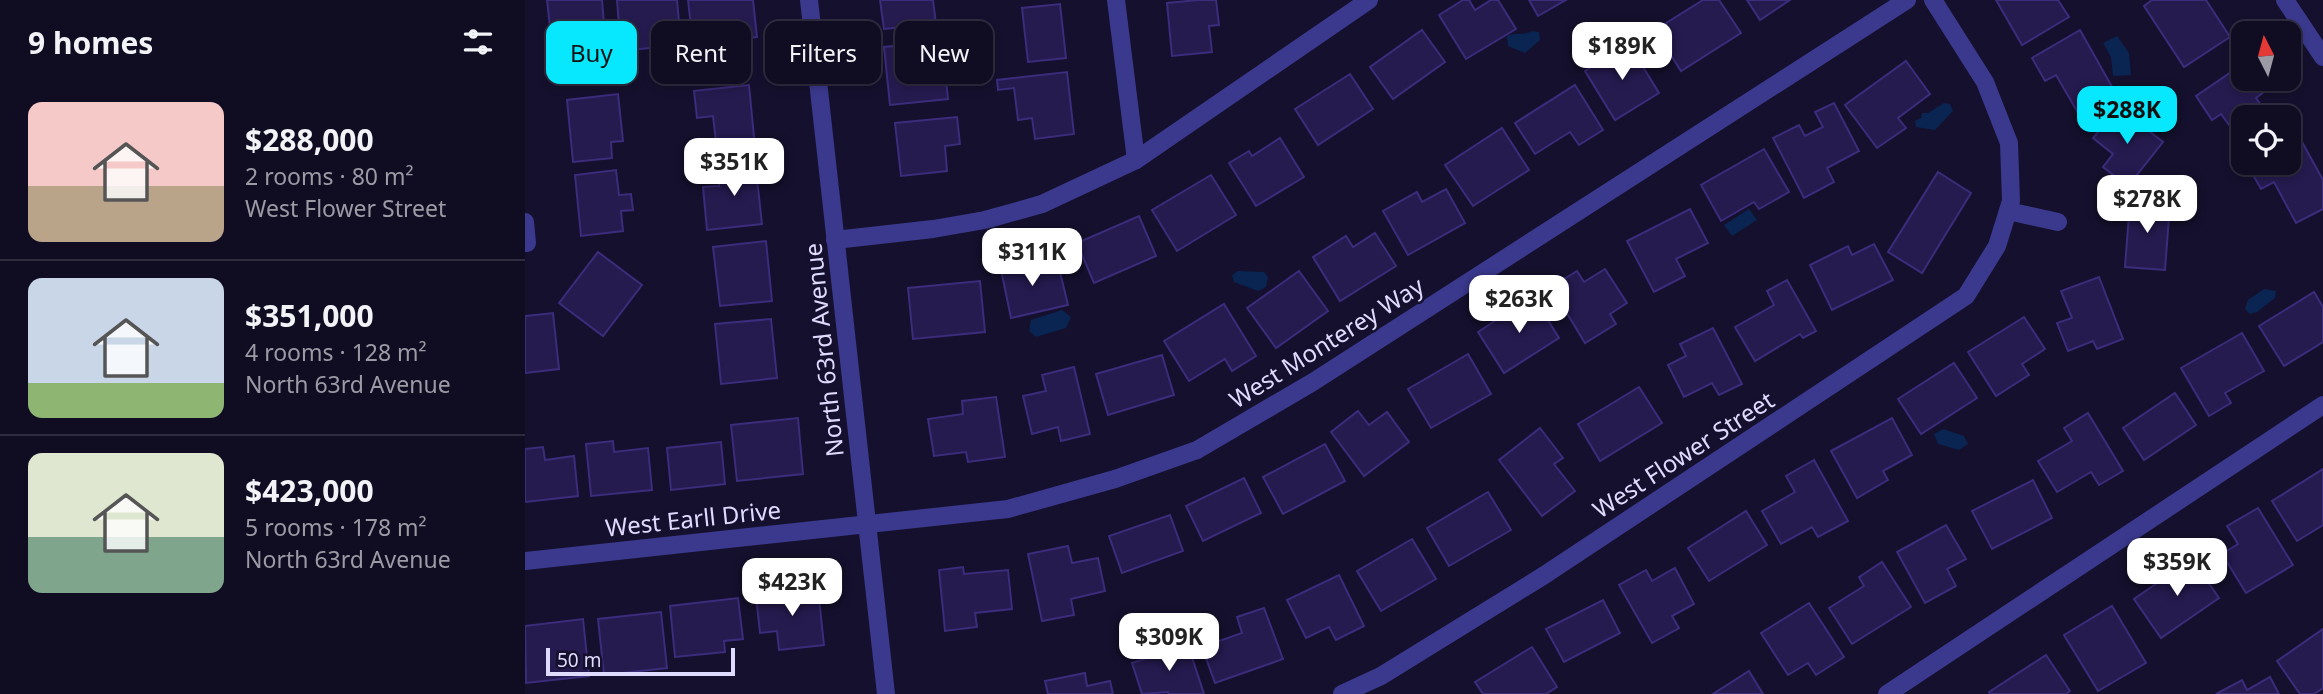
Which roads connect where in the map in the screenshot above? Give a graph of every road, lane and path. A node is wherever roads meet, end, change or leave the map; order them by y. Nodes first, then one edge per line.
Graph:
1 (809, 0) edge
2 (1116, 0) edge
3 (1369, 0) edge
4 (1907, 0) edge
5 (1933, 0) edge
6 (2285, 0) edge
7 (2321, 52) edge
8 (1136, 160) junction
9 (2008, 211) junction
10 (525, 222) edge
11 (2058, 222) dead end
12 (835, 240) junction
13 (526, 243) edge
14 (2323, 405) edge
15 (867, 524) junction
16 (525, 561) edge
17 (886, 694) edge
18 (1342, 694) edge
19 (1887, 694) edge

1 - 12 street, North 63rd Avenue
2 - 8 street
3 - 8 street
4 - 15 street, West Monterey Way
5 - 9 street, West Flower Street
6 - 7 street
8 - 12 street
9 - 11 street
9 - 18 street, West Flower Street
10 - 13 street
12 - 15 street, North 63rd Avenue
14 - 19 street
15 - 16 street, West Earll Drive
15 - 17 street, North 63rd Avenue

